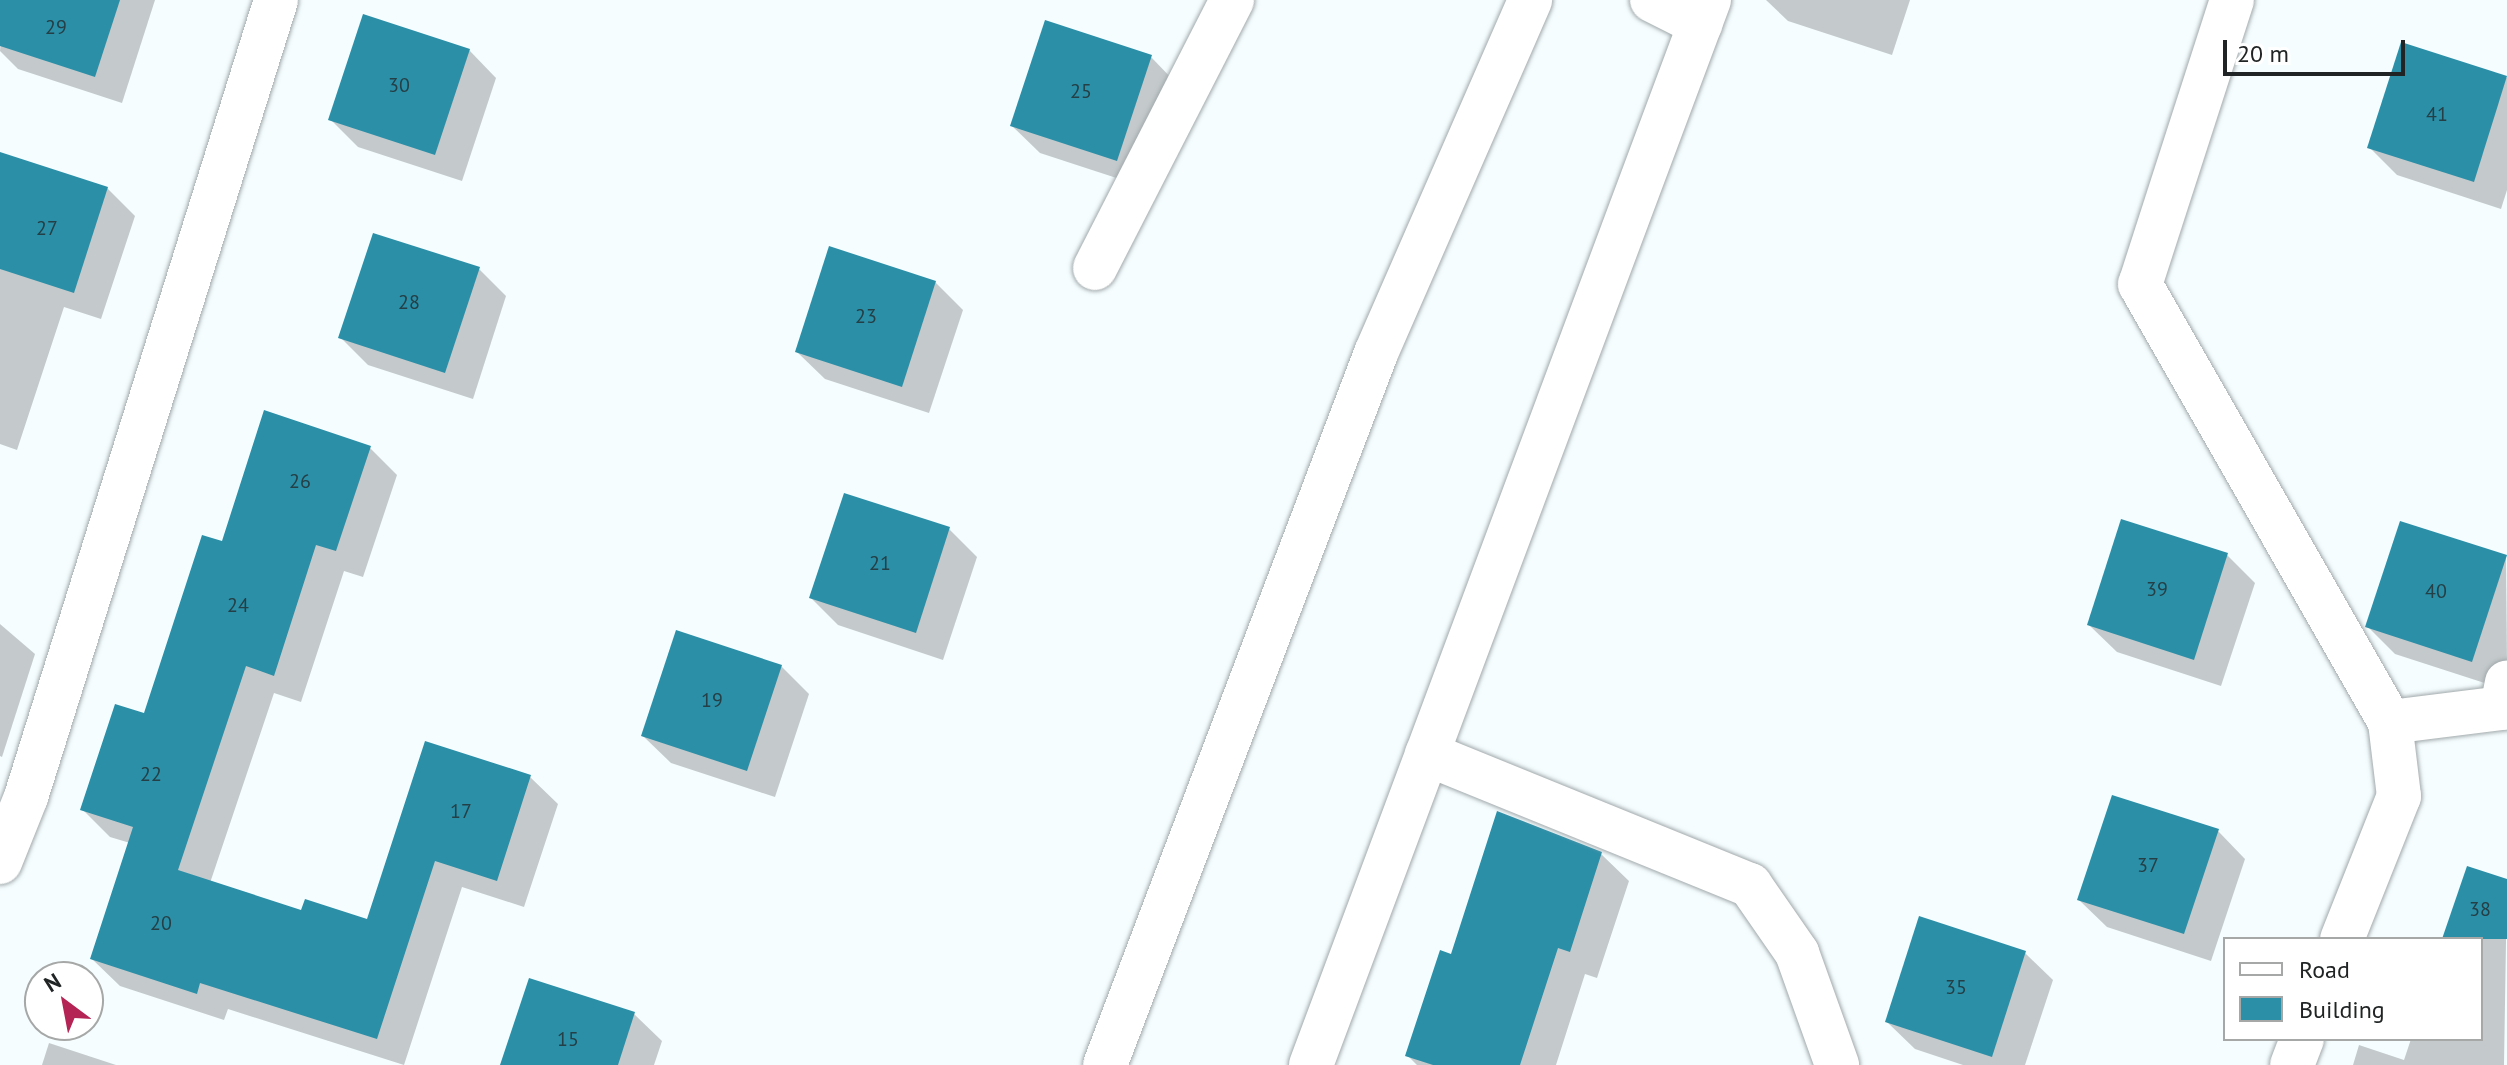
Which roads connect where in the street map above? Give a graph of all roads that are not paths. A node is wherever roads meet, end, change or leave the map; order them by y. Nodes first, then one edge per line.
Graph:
1 (276, 0) edge
2 (1232, 0) edge
3 (1530, 0) edge
4 (1652, 0) edge
5 (2232, 0) edge
6 (1705, 12) edge
7 (1095, 268) dead end
8 (2507, 682) edge
9 (2390, 722) junction
10 (1427, 754) junction
11 (13, 795) edge
12 (0, 862) edge
13 (2343, 937) edge
14 (2301, 1041) edge
15 (1107, 1064) edge
16 (1311, 1065) edge
17 (1837, 1065) edge
18 (2292, 1065) edge

1 - 11 lane
2 - 7 lane
3 - 15 lane
4 - 6 lane
5 - 9 lane
6 - 10 lane
8 - 9 lane
9 - 13 lane
10 - 16 lane
10 - 17 lane
11 - 12 lane
14 - 18 lane

